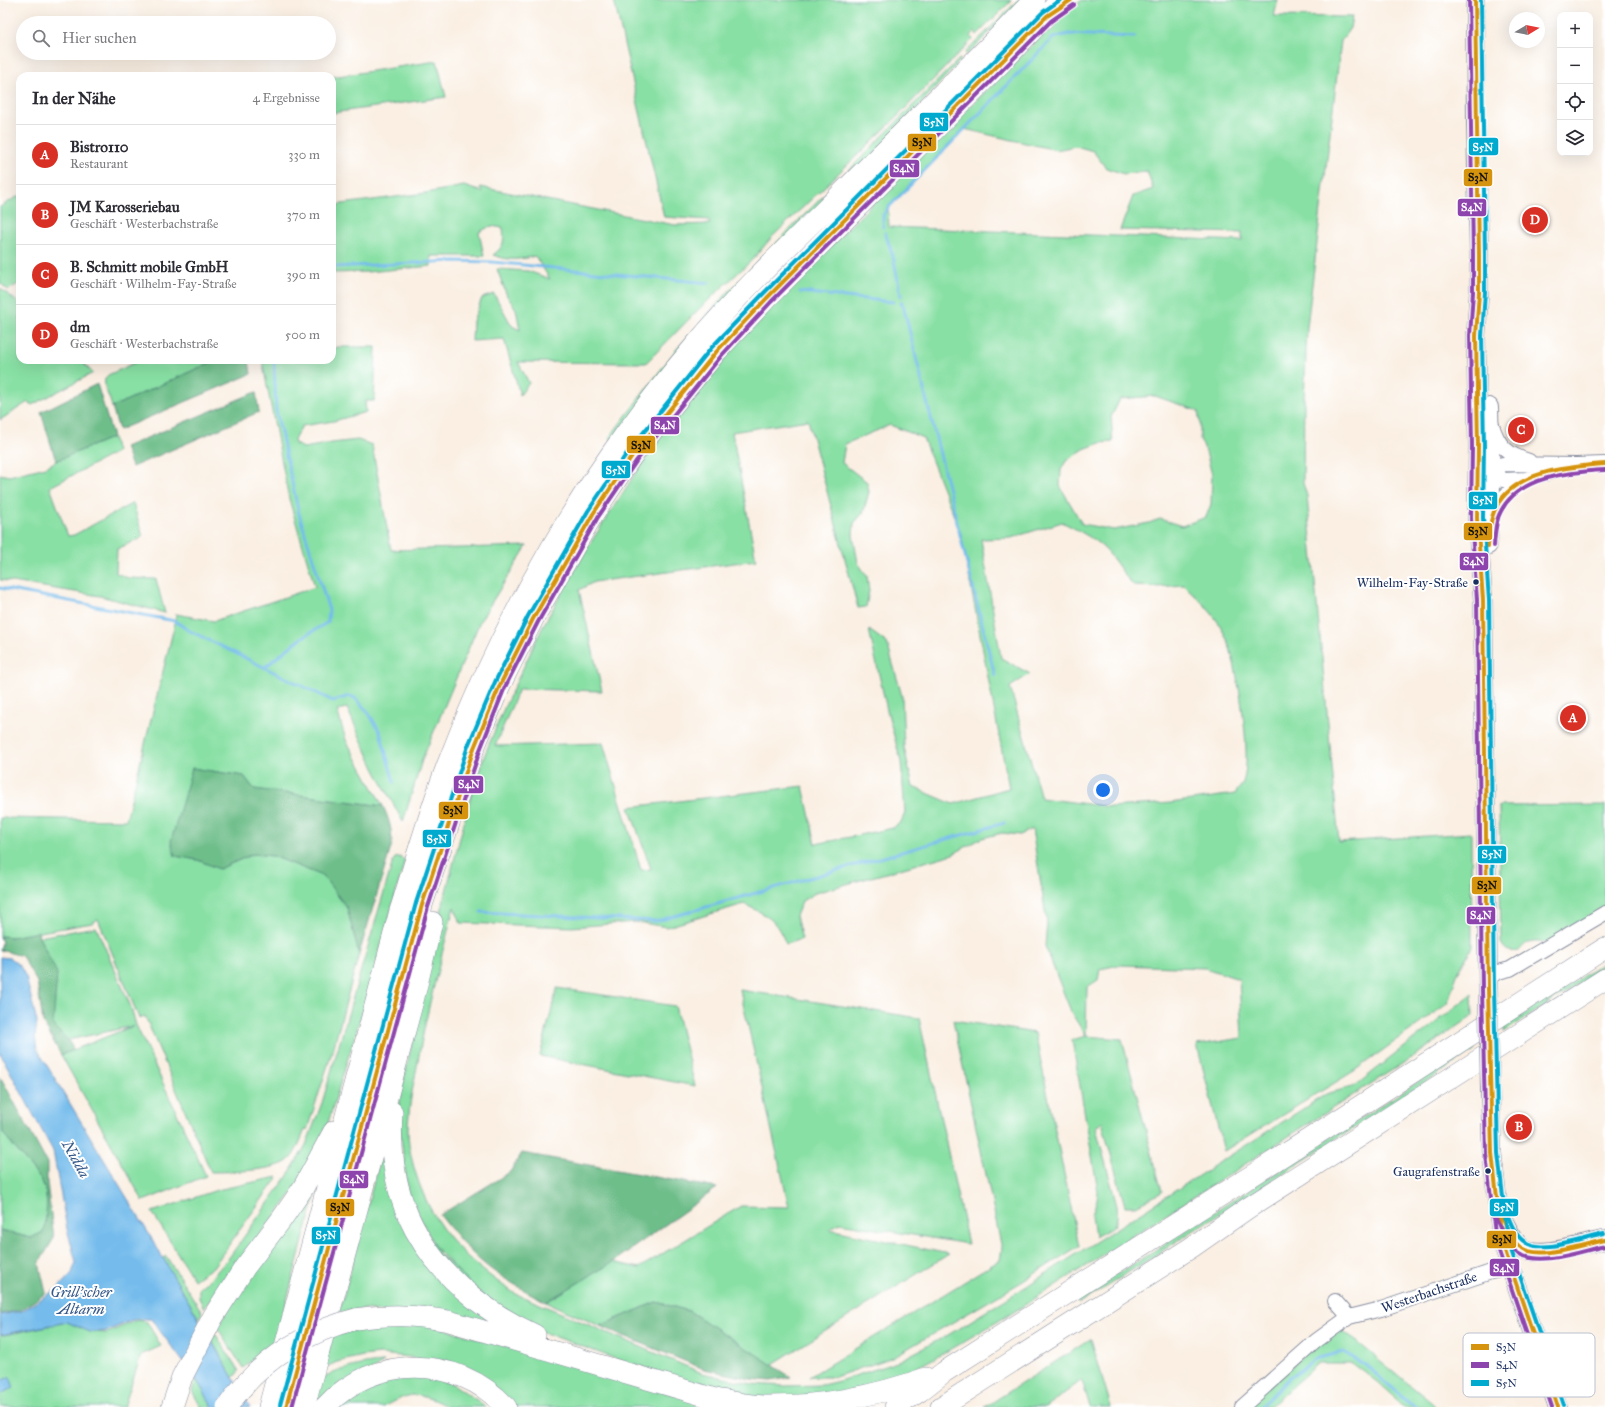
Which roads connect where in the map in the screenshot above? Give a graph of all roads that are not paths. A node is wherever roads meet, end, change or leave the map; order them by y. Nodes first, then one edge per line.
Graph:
1 (1034, 0) edge
2 (1061, 0) edge
3 (1071, 0) edge
4 (1475, 0) edge
5 (1047, 16) junction
6 (1479, 292) junction
7 (1490, 417) junction
8 (1478, 446) junction
9 (1605, 464) edge
10 (1540, 465) junction
11 (1576, 465) junction
12 (1491, 469) junction
13 (1526, 479) junction
14 (1478, 484) junction
15 (1490, 524) junction
16 (1483, 600) junction
17 (474, 748) junction
18 (1605, 913) edge
19 (1605, 948) edge
20 (1605, 979) edge
21 (1488, 984) junction
22 (414, 997) junction
23 (350, 1100) junction
24 (1499, 1210) junction
25 (1605, 1240) edge
26 (1544, 1252) junction
27 (1510, 1268) junction
28 (1335, 1301) dead end
29 (1349, 1317) junction
30 (1534, 1333) edge
31 (581, 1359) junction
32 (944, 1372) junction
33 (1555, 1397) edge
34 (276, 1403) edge
35 (175, 1406) edge
36 (227, 1407) edge
37 (304, 1407) edge
38 (325, 1407) edge
39 (506, 1407) edge
40 (895, 1407) edge
41 (941, 1407) edge
42 (1242, 1407) edge
43 (1558, 1407) edge

1 - 23 highway
2 - 5 highway
3 - 5 highway
4 - 6 main road
5 - 17 highway
6 - 7 main road
6 - 8 main road
7 - 10 street
7 - 12 main road
8 - 12 street
8 - 14 main road
9 - 11 street
10 - 11 street
10 - 12 street
11 - 13 street
12 - 13 street
12 - 14 street
12 - 15 main road
13 - 15 street
14 - 16 main road
15 - 16 main road
16 - 21 main road
17 - 22 highway
17 - 34 highway
18 - 21 street
19 - 32 highway
20 - 41 highway
21 - 24 main road, bridge
22 - 31 highway
22 - 37 highway
23 - 34 highway
23 - 35 highway
24 - 26 main road
24 - 27 main road
25 - 26 main road
26 - 27 main road
27 - 29 street, Westerbachstraße
27 - 30 main road
28 - 29 street
29 - 42 street, Westerbachstraße
31 - 32 highway
31 - 36 highway, bridge
32 - 40 highway
33 - 43 main road
38 - 39 highway

